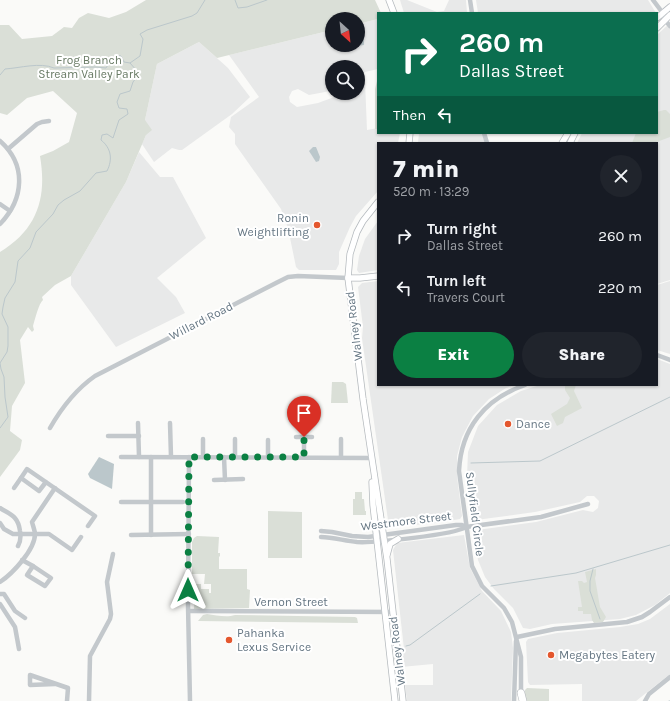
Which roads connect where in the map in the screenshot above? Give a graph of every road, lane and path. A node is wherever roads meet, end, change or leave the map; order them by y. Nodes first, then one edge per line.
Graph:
1 (389, 0) edge
2 (470, 0) edge
3 (653, 0) edge
4 (670, 7) edge
5 (394, 12) edge
6 (472, 12) edge
7 (662, 12) junction
8 (670, 15) edge
9 (658, 17) edge
10 (665, 20) junction
11 (670, 26) edge
12 (658, 27) edge
13 (49, 121) dead end
14 (0, 141) edge
15 (8, 149) junction
16 (377, 203) edge
17 (0, 204) edge
18 (10, 211) junction
19 (0, 224) edge
20 (377, 276) edge
21 (348, 278) junction
22 (658, 355) edge
23 (670, 360) edge
24 (523, 386) edge
25 (138, 422) dead end
26 (170, 424) dead end
27 (50, 428) dead end
28 (108, 436) dead end
29 (138, 436) junction
30 (296, 437) dead end
31 (304, 437) junction
32 (312, 437) dead end
33 (204, 439) dead end
34 (235, 439) dead end
35 (341, 439) dead end
36 (268, 440) dead end
37 (121, 457) dead end
38 (138, 457) junction
39 (152, 457) junction
40 (171, 457) junction
41 (189, 457) junction
42 (203, 457) junction
43 (224, 457) junction
44 (235, 457) junction
45 (268, 457) junction
46 (304, 457) junction
47 (341, 458) junction
48 (371, 458) junction
49 (21, 478) junction
50 (243, 479) dead end
51 (214, 480) dead end
52 (225, 480) junction
53 (46, 482) junction
54 (14, 488) dead end
55 (55, 488) junction
56 (121, 502) dead end
57 (151, 502) junction
58 (183, 502) dead end
59 (588, 504) dead end
60 (0, 508) edge
61 (0, 523) edge
62 (88, 526) dead end
63 (466, 527) junction
64 (321, 531) dead end
65 (188, 534) junction
66 (21, 535) junction
67 (35, 535) junction
68 (131, 535) dead end
69 (151, 535) junction
70 (81, 537) dead end
71 (321, 537) dead end
72 (380, 538) junction
73 (398, 539) junction
74 (18, 546) dead end
75 (113, 554) dead end
76 (386, 559) junction
77 (22, 560) junction
78 (33, 566) junction
79 (0, 582) edge
80 (0, 594) edge
81 (670, 597) edge
82 (0, 604) edge
83 (189, 611) junction
84 (386, 612) junction
85 (393, 612) junction
86 (25, 618) dead end
87 (517, 637) junction
88 (19, 649) dead end
89 (670, 677) edge
90 (54, 684) junction
91 (521, 693) joint
92 (67, 701) edge
93 (90, 701) edge
94 (190, 701) edge
95 (395, 701) edge
96 (403, 701) edge
97 (514, 701) edge
98 (522, 701) edge
99 (645, 701) edge

1 - 5 main road
2 - 6 street
3 - 7 street
4 - 7 main road
7 - 8 street
7 - 9 main road
7 - 10 street
8 - 10 main road
10 - 11 street
10 - 12 main road
13 - 15 street
14 - 15 street
15 - 18 street
16 - 21 main road, Walney Road
17 - 18 street
18 - 19 street
20 - 21 main road, Willard Road
21 - 27 street, Willard Road
21 - 48 main road, Walney Road
22 - 23 street
24 - 63 street, Sullyfield Circle
25 - 29 street
26 - 40 street
28 - 29 street
29 - 38 street
30 - 31 street
31 - 32 street
31 - 46 street
33 - 42 street
34 - 44 street
35 - 47 street
36 - 45 street
37 - 38 street
38 - 39 street
39 - 40 street
39 - 57 street
40 - 41 street
41 - 42 street
41 - 65 street
42 - 43 street
43 - 44 street
43 - 52 street
44 - 45 street
45 - 46 street
46 - 47 street
47 - 48 street
48 - 72 main road, Walney Road
49 - 53 street
49 - 53 street
49 - 54 street
50 - 52 street
51 - 52 street
53 - 55 street
55 - 62 street
55 - 67 street
56 - 57 street
57 - 58 street
57 - 69 street
59 - 63 street
60 - 66 street
61 - 66 street
63 - 72 street, Westmore Street
63 - 73 street, Westmore Street
63 - 87 street, Sullyfield Circle
64 - 72 street, Westmore Street
65 - 69 street
65 - 83 street
66 - 67 street
66 - 74 street
67 - 70 street
67 - 77 street
68 - 69 street
71 - 72 street, Westmore Street
72 - 73 street, Westmore Street
72 - 76 main road, Walney Road
72 - 84 main road, Walney Road
73 - 76 main road
75 - 93 street
76 - 85 main road, Walney Road
77 - 78 street
77 - 79 street
78 - 78 street
80 - 86 street
81 - 87 street
82 - 88 street
83 - 84 street, Vernon Street
83 - 94 street
84 - 85 street, Vernon Street
84 - 95 main road, Walney Road
85 - 96 main road, Walney Road
87 - 91 street, Sullyfield Circle
87 - 97 street, Sullyfield Circle
89 - 99 street
90 - 90 street
90 - 92 street
91 - 98 highway

